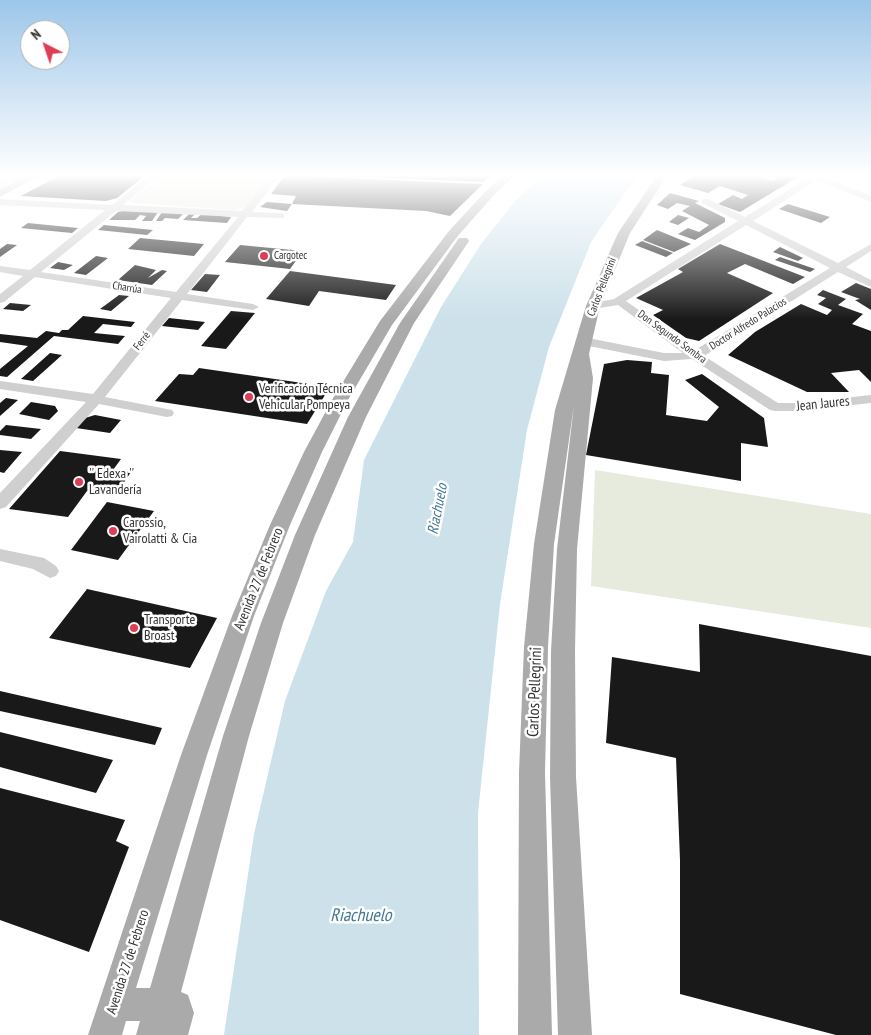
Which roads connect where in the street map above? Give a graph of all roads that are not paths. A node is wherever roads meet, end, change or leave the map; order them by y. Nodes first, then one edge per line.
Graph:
1 (96, 222) edge
2 (240, 222) edge
3 (464, 222) edge
4 (479, 222) edge
5 (631, 222) edge
6 (745, 222) joint
7 (871, 247) edge
8 (838, 268) junction
9 (0, 269) edge
10 (34, 273) junction
11 (871, 284) edge
12 (177, 297) junction
13 (0, 300) edge
14 (618, 301) junction
15 (593, 306) junction
16 (254, 308) dead end
17 (582, 347) junction
18 (694, 355) junction
19 (0, 385) edge
20 (96, 399) junction
21 (871, 399) edge
22 (775, 407) joint
23 (167, 413) dead end
24 (0, 503) edge
25 (0, 554) edge
26 (50, 571) dead end
27 (243, 616) junction
28 (272, 623) junction
29 (114, 1004) junction
30 (162, 1025) edge
31 (105, 1035) edge
32 (535, 1035) edge
33 (575, 1035) edge

1 - 10 street
2 - 12 street, Ferré
3 - 27 main road, Avenida 27 de Febrero
4 - 28 main road, Avenida 27 de Febrero
5 - 15 main road, Carlos Pellegrini
6 - 8 street
6 - 14 street
7 - 8 street, Doctor Alfredo Palacios
8 - 11 street
8 - 18 street, Doctor Alfredo Palacios
9 - 10 street, Charrúa
10 - 12 street, Charrúa
10 - 13 street
12 - 16 street, Charrúa
12 - 20 street, Ferré
14 - 15 street
14 - 18 street, Don Segundo Sombra
15 - 17 main road, Carlos Pellegrini
17 - 18 street, Doctor Alfredo Palacios
17 - 32 main road, Carlos Pellegrini
17 - 33 main road, Carlos Pellegrini
18 - 22 street, Don Segundo Sombra
19 - 20 street
20 - 23 street
20 - 24 street, Ferré
21 - 22 street, Jean Jaures
25 - 26 street
27 - 28 main road
27 - 29 main road, Avenida 27 de Febrero
28 - 30 main road, Avenida 27 de Febrero
29 - 30 main road
29 - 31 main road, Avenida 27 de Febrero

